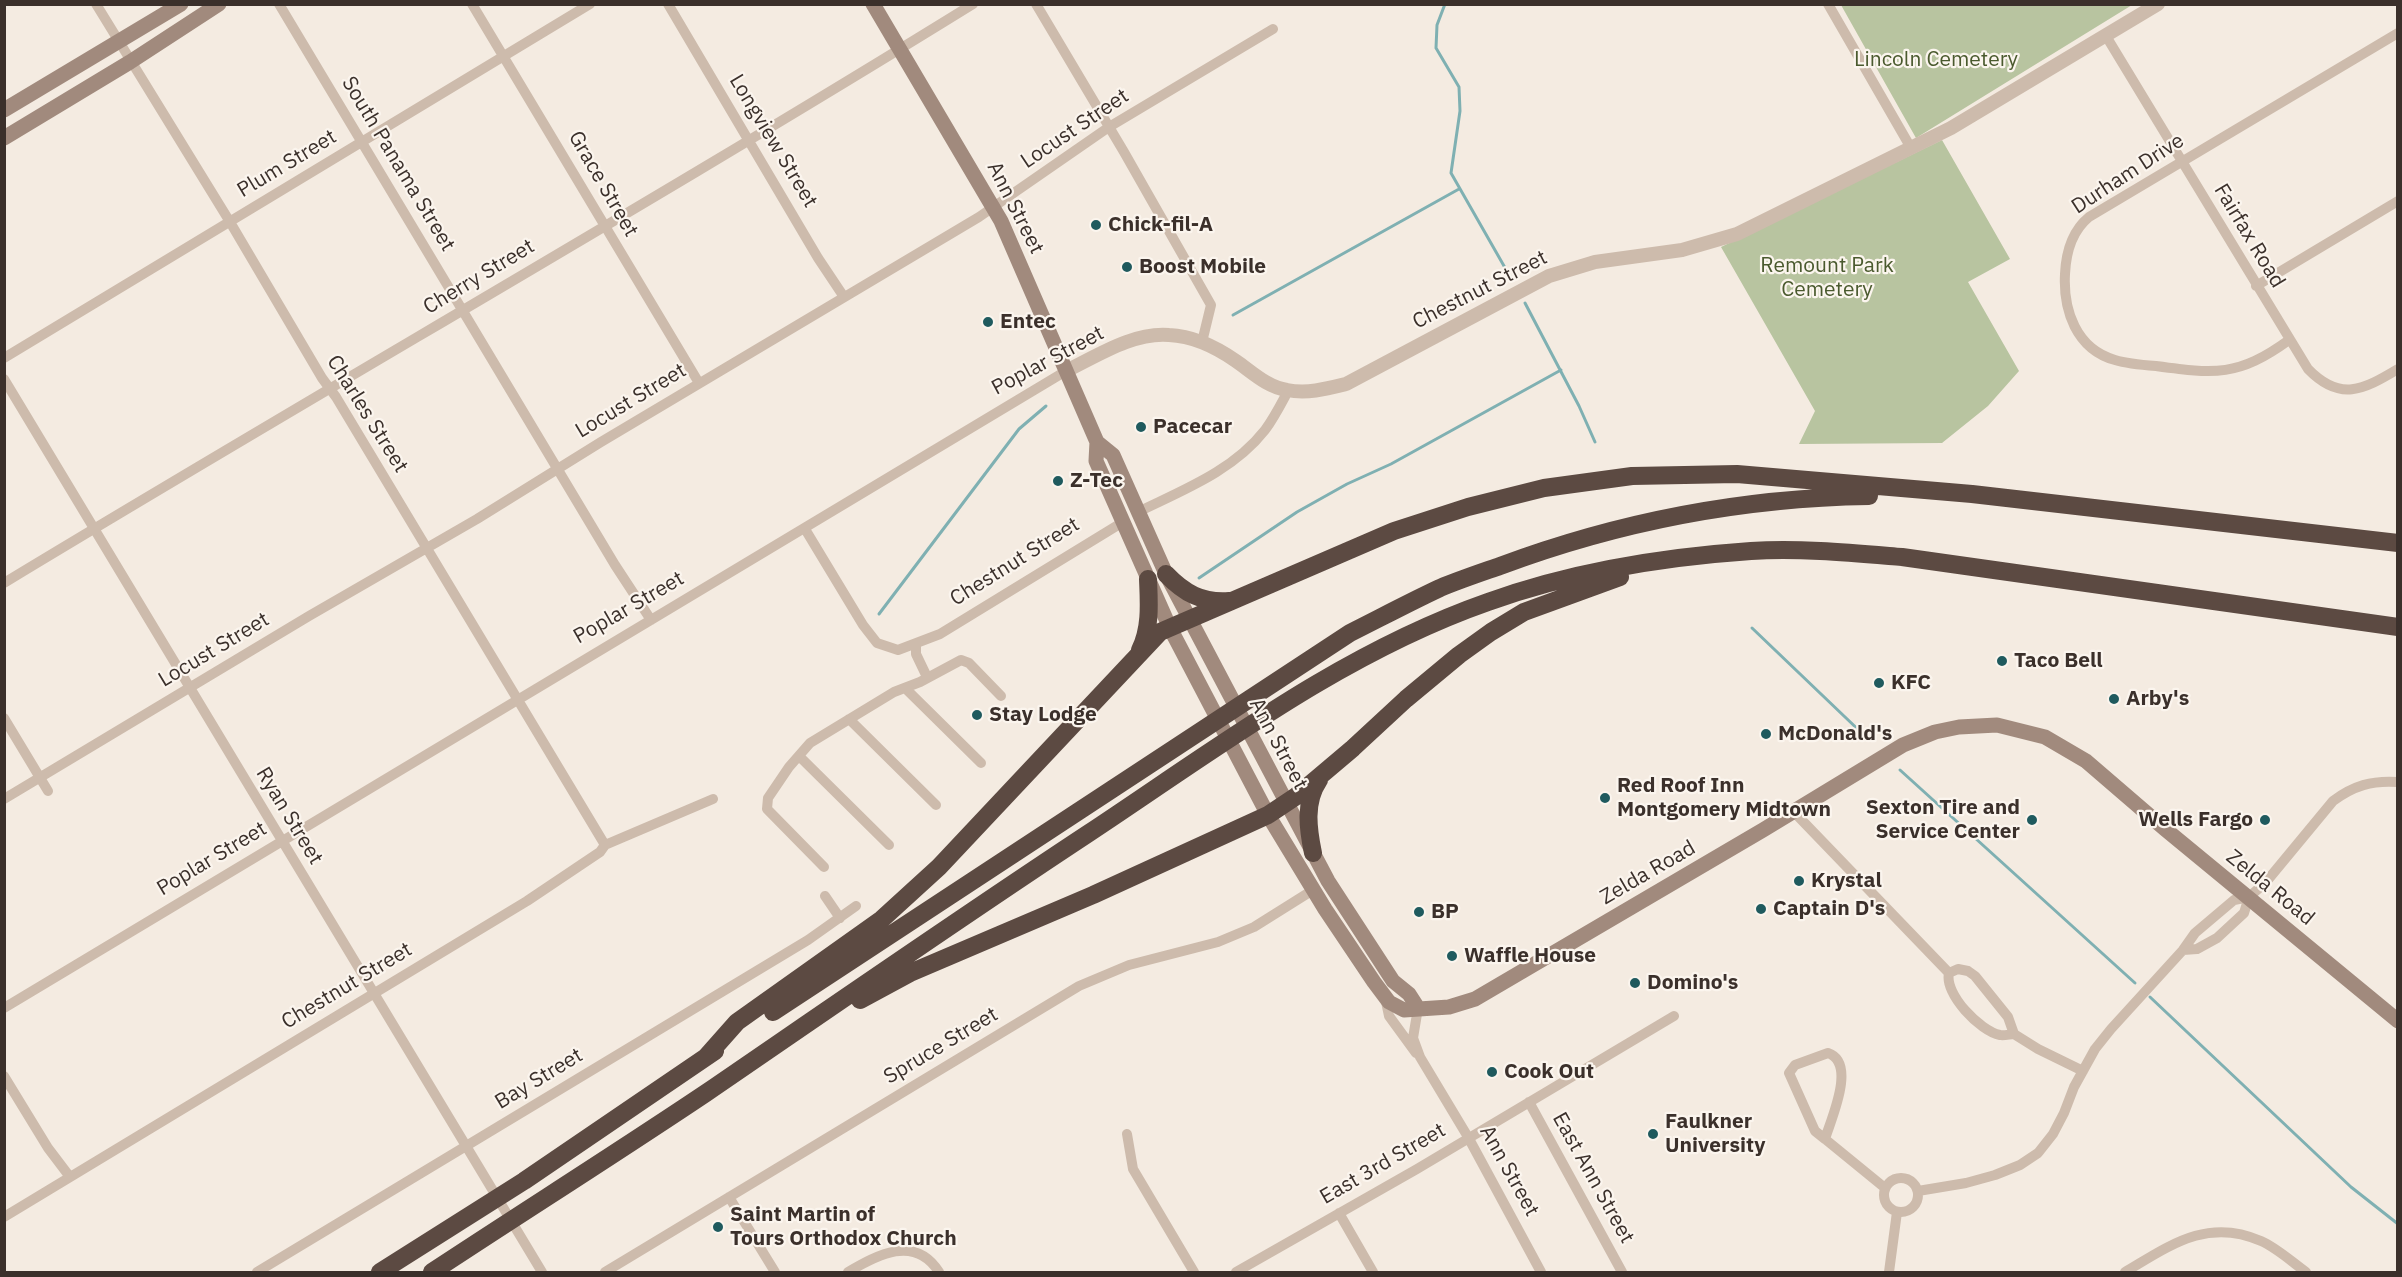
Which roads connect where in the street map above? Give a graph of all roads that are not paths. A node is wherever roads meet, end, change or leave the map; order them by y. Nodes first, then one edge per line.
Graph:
1 (96, 4) edge
2 (181, 4) edge
3 (219, 4) edge
4 (279, 4) edge
5 (472, 4) edge
6 (591, 4) edge
7 (668, 4) edge
8 (873, 4) edge
9 (973, 4) edge
10 (1036, 4) edge
11 (1828, 4) edge
12 (2158, 4) edge
13 (1273, 29) dead end
14 (2397, 33) edge
15 (2106, 36) junction
16 (118, 42) junction
17 (900, 50) junction
18 (503, 57) junction
19 (130, 62) junction
20 (4, 110) edge
21 (1109, 127) junction
22 (4, 138) edge
23 (749, 140) junction
24 (362, 142) junction
25 (1911, 148) junction
26 (2182, 162) junction
27 (2397, 201) edge
28 (994, 208) junction
29 (230, 222) junction
30 (604, 226) junction
31 (2256, 286) junction
32 (844, 297) junction
33 (461, 310) junction
34 (2289, 340) junction
35 (1202, 342) junction
36 (4, 358) edge
37 (2397, 369) edge
38 (1066, 370) junction
39 (4, 379) edge
40 (699, 383) junction
41 (329, 388) junction
42 (1288, 391) junction
43 (1097, 442) junction
44 (558, 469) junction
45 (1972, 494) junction
46 (1138, 512) junction
47 (1123, 522) junction
48 (805, 528) junction
49 (94, 529) junction
50 (2397, 543) edge
51 (426, 549) junction
52 (1662, 561) junction
53 (1166, 574) junction
54 (1148, 579) junction
55 (4, 583) edge
56 (1236, 600) junction
57 (651, 620) junction
58 (1190, 620) junction
59 (2397, 627) edge
60 (1170, 628) junction
61 (916, 644) junction
62 (1135, 658) junction
63 (927, 677) junction
64 (189, 688) junction
65 (904, 688) junction
66 (1002, 696) dead end
67 (516, 700) junction
68 (4, 718) edge
69 (849, 719) junction
70 (799, 756) junction
71 (981, 763) dead end
72 (1323, 773) junction
73 (40, 778) junction
74 (2397, 782) edge
75 (48, 791) dead end
76 (4, 799) edge
77 (713, 799) dead end
78 (1286, 804) junction
79 (936, 805) dead end
80 (1793, 811) junction
81 (1268, 815) junction
82 (282, 841) junction
83 (605, 845) junction
84 (889, 845) dead end
85 (1313, 854) junction
86 (824, 867) dead end
87 (1313, 890) junction
88 (825, 896) dead end
89 (2249, 897) junction
90 (856, 906) dead end
91 (840, 918) junction
92 (2183, 950) junction
93 (1949, 973) junction
94 (374, 994) junction
95 (1385, 997) junction
96 (4, 1008) edge
97 (1418, 1008) junction
98 (1674, 1016) dead end
99 (2397, 1021) edge
100 (2014, 1034) junction
101 (706, 1057) junction
102 (1421, 1059) junction
103 (2083, 1071) junction
104 (4, 1076) edge
105 (701, 1096) junction
106 (1528, 1102) junction
107 (1127, 1134) dead end
108 (1468, 1137) junction
109 (1825, 1139) junction
110 (466, 1147) junction
111 (70, 1177) junction
112 (1886, 1188) junction
113 (1918, 1191) junction
114 (729, 1197) junction
115 (1897, 1212) junction
116 (1339, 1213) junction
117 (4, 1217) edge
118 (258, 1272) edge
119 (380, 1272) edge
120 (432, 1272) edge
121 (542, 1272) edge
122 (605, 1272) edge
123 (775, 1272) edge
124 (848, 1272) edge
125 (939, 1272) edge
126 (1194, 1272) edge
127 (1236, 1272) edge
128 (1374, 1272) edge
129 (1541, 1272) edge
130 (1622, 1272) edge
131 (1889, 1272) edge
132 (2125, 1272) edge
133 (2306, 1272) edge

1 - 16 street, Charles Street
2 - 16 main road
3 - 19 main road
4 - 24 street, South Panama Street
5 - 18 street, Grace Street
6 - 18 street, Plum Street
7 - 23 street, Longview Street
8 - 17 main road, Ann Street
9 - 17 street, Cherry Street
10 - 21 street
11 - 25 street
12 - 15 street, Chestnut Street
13 - 21 street, Locust Street
14 - 26 street, Durham Drive
15 - 25 street, Chestnut Street
15 - 26 street, Fairfax Road
16 - 19 street, Charles Street
16 - 20 main road
17 - 23 street, Cherry Street
17 - 28 main road, Ann Street
18 - 24 street, Plum Street
18 - 30 street, Grace Street
19 - 22 main road
19 - 29 street, Charles Street
21 - 28 street, Locust Street
21 - 35 street
23 - 30 street, Cherry Street
23 - 32 street, Longview Street
24 - 29 street, Plum Street
24 - 33 street, South Panama Street
25 - 42 street, Chestnut Street
26 - 31 street, Fairfax Road
26 - 34 street, Durham Drive
27 - 31 street
28 - 32 street, Locust Street
28 - 38 main road, Ann Street
29 - 36 street, Plum Street
29 - 41 street, Charles Street
30 - 33 street, Cherry Street
30 - 40 street, Grace Street
31 - 34 street, Fairfax Road
32 - 40 street, Locust Street
33 - 41 street, Cherry Street
33 - 44 street, South Panama Street
34 - 37 street, Fairfax Road
35 - 38 street, Poplar Street
35 - 42 street, Poplar Street
38 - 43 main road, Ann Street
38 - 48 street, Poplar Street
39 - 49 street, Ryan Street
40 - 44 street, Locust Street
41 - 49 street, Cherry Street
41 - 51 street, Charles Street
42 - 46 street
43 - 46 main road, Ann Street
43 - 47 main road, Ann Street
44 - 51 street, Locust Street
44 - 57 street, South Panama Street
45 - 50 highway
45 - 56 highway
45 - 101 highway
46 - 53 main road, Ann Street
47 - 54 main road, Ann Street
47 - 61 street, Chestnut Street
48 - 57 street, Poplar Street
48 - 61 street, Chestnut Street
49 - 55 street, Cherry Street
49 - 64 street, Ryan Street
51 - 64 street, Locust Street
51 - 67 street, Charles Street
52 - 59 highway
52 - 72 highway
52 - 105 highway
53 - 56 highway
53 - 58 main road, Ann Street
54 - 60 main road, Ann Street
54 - 62 highway
56 - 58 highway
57 - 67 street, Poplar Street
58 - 60 highway
58 - 78 main road, Ann Street
60 - 62 highway
60 - 81 main road, Ann Street
61 - 63 street
62 - 101 highway
63 - 65 street
63 - 66 street
64 - 73 street, Locust Street
64 - 82 street, Ryan Street
65 - 69 street
65 - 71 street
67 - 82 street, Poplar Street
67 - 83 street, Charles Street
68 - 73 street
69 - 70 street
69 - 79 street
70 - 84 street
70 - 86 street
72 - 78 highway
72 - 85 highway
73 - 75 street
73 - 76 street, Locust Street
74 - 89 street
77 - 83 street, Chestnut Street
78 - 81 highway
78 - 85 main road, Ann Street
80 - 89 main road, Zelda Road
80 - 93 street
80 - 97 main road, Zelda Road
81 - 87 main road, Ann Street
81 - 105 highway
82 - 94 street, Ryan Street
82 - 96 street, Poplar Street
83 - 94 street, Chestnut Street
85 - 97 main road, Ann Street
87 - 95 main road, Ann Street
87 - 114 street, Spruce Street
88 - 91 street
89 - 92 street
89 - 92 street
89 - 99 main road, Zelda Road
90 - 91 street, Bay Street
91 - 110 street, Bay Street
92 - 103 street
93 - 100 street
93 - 100 street
94 - 110 street, Ryan Street
94 - 111 street, Chestnut Street
95 - 97 main road, Zelda Road
95 - 102 street, Ann Street
97 - 102 street, Ann Street
98 - 106 street, East 3rd Street
100 - 103 street
101 - 119 highway
102 - 108 street, Ann Street
103 - 113 street
104 - 111 street
105 - 120 highway
106 - 108 street, East 3rd Street
106 - 130 street, East Ann Street
107 - 126 street
108 - 116 street, East 3rd Street
108 - 129 street, Ann Street
109 - 109 street
109 - 112 street
110 - 118 street, Bay Street
110 - 121 street, Ryan Street
111 - 117 street, Chestnut Street
112 - 113 street
112 - 115 street
113 - 115 street
114 - 122 street, Spruce Street
114 - 123 street
115 - 131 street
116 - 127 street, East 3rd Street
116 - 128 street
124 - 125 street
132 - 133 street

